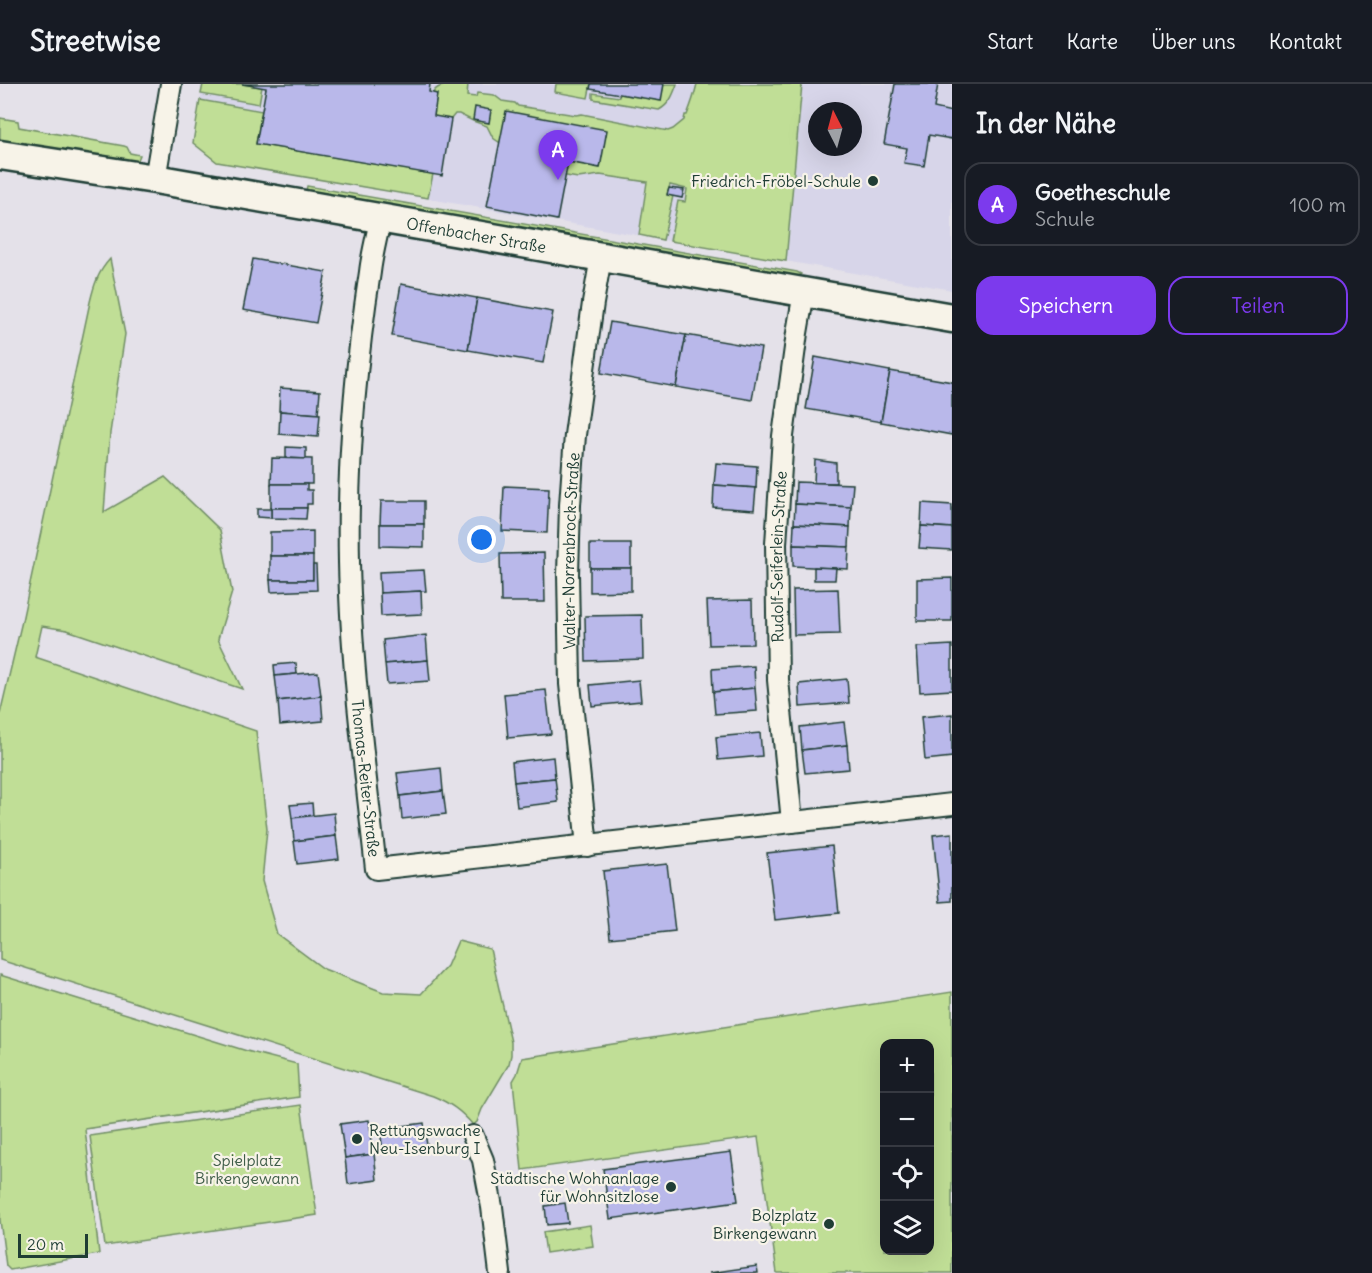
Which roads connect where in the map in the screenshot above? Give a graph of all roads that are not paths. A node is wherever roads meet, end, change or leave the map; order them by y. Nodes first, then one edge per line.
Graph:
1 (171, 84) edge
2 (0, 155) edge
3 (155, 179) junction
4 (380, 219) junction
5 (601, 257) junction
6 (804, 292) junction
7 (952, 318) edge
8 (952, 804) edge
9 (792, 822) junction
10 (587, 846) junction
11 (473, 1136) dead end
12 (500, 1273) edge

1 - 3 street
2 - 3 street, Offenbacher Straße
3 - 4 street, Offenbacher Straße
4 - 5 street, Offenbacher Straße
4 - 10 street, Thomas-Reiter-Straße
5 - 6 street, Offenbacher Straße
5 - 10 street, Walter-Norrenbrock-Straße
6 - 7 street, Offenbacher Straße
6 - 9 street, Rudolf-Seiferlein-Straße
8 - 9 street, Thomas-Reiter-Straße
9 - 10 street, Thomas-Reiter-Straße
11 - 12 street

